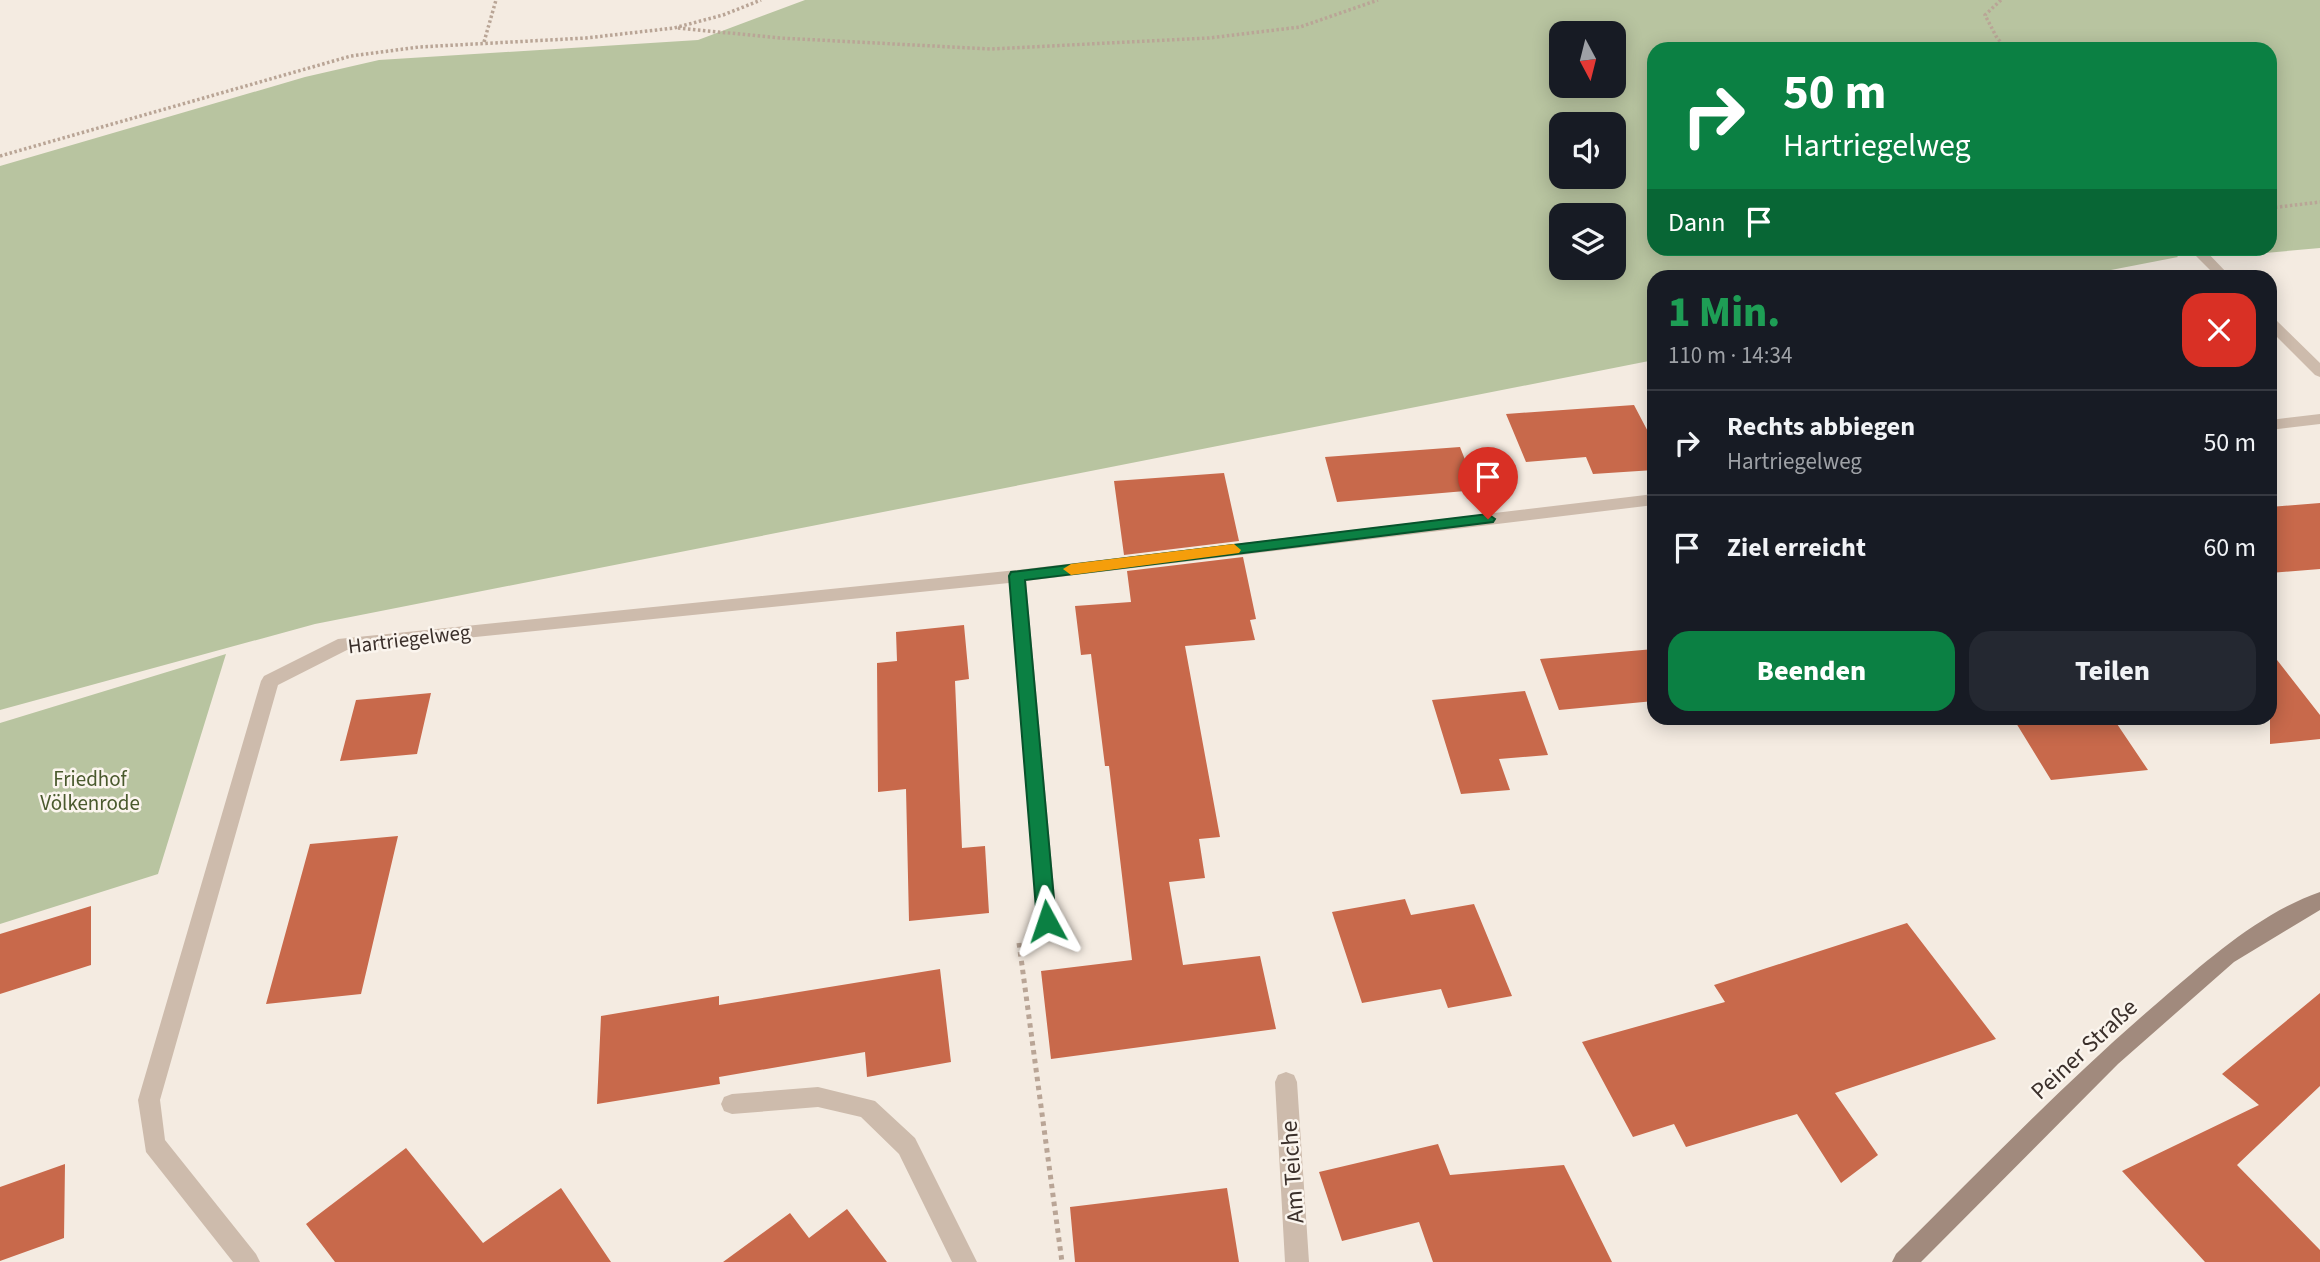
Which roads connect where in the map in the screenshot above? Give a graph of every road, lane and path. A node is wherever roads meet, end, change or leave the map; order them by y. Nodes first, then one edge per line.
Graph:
1 (496, 0) edge
2 (761, 0) edge
3 (1378, 0) edge
4 (2001, 0) edge
5 (674, 27) junction
6 (484, 42) junction
7 (2001, 42) edge
8 (0, 156) edge
9 (2320, 202) edge
10 (2277, 207) edge
11 (2203, 256) edge
12 (2218, 270) edge
13 (2277, 329) edge
14 (2320, 372) edge
15 (2320, 419) edge
16 (2277, 424) edge
17 (1647, 500) edge
18 (1017, 576) junction
19 (2320, 901) edge
20 (1047, 921) joint
21 (1286, 1082) dead end
22 (732, 1104) dead end
23 (248, 1262) edge
24 (965, 1262) edge
25 (1062, 1262) edge
26 (1297, 1262) edge
27 (1904, 1262) edge

1 - 6 path
2 - 5 path
3 - 5 path
4 - 7 path
5 - 6 path
6 - 8 path
9 - 10 path
11 - 12 street
13 - 14 street
15 - 16 street
17 - 18 street, Hartriegelweg
18 - 20 street
18 - 23 street, Hartriegelweg
19 - 27 main road, Peiner Straße
20 - 25 path
21 - 26 street, Am Teiche
22 - 24 street

